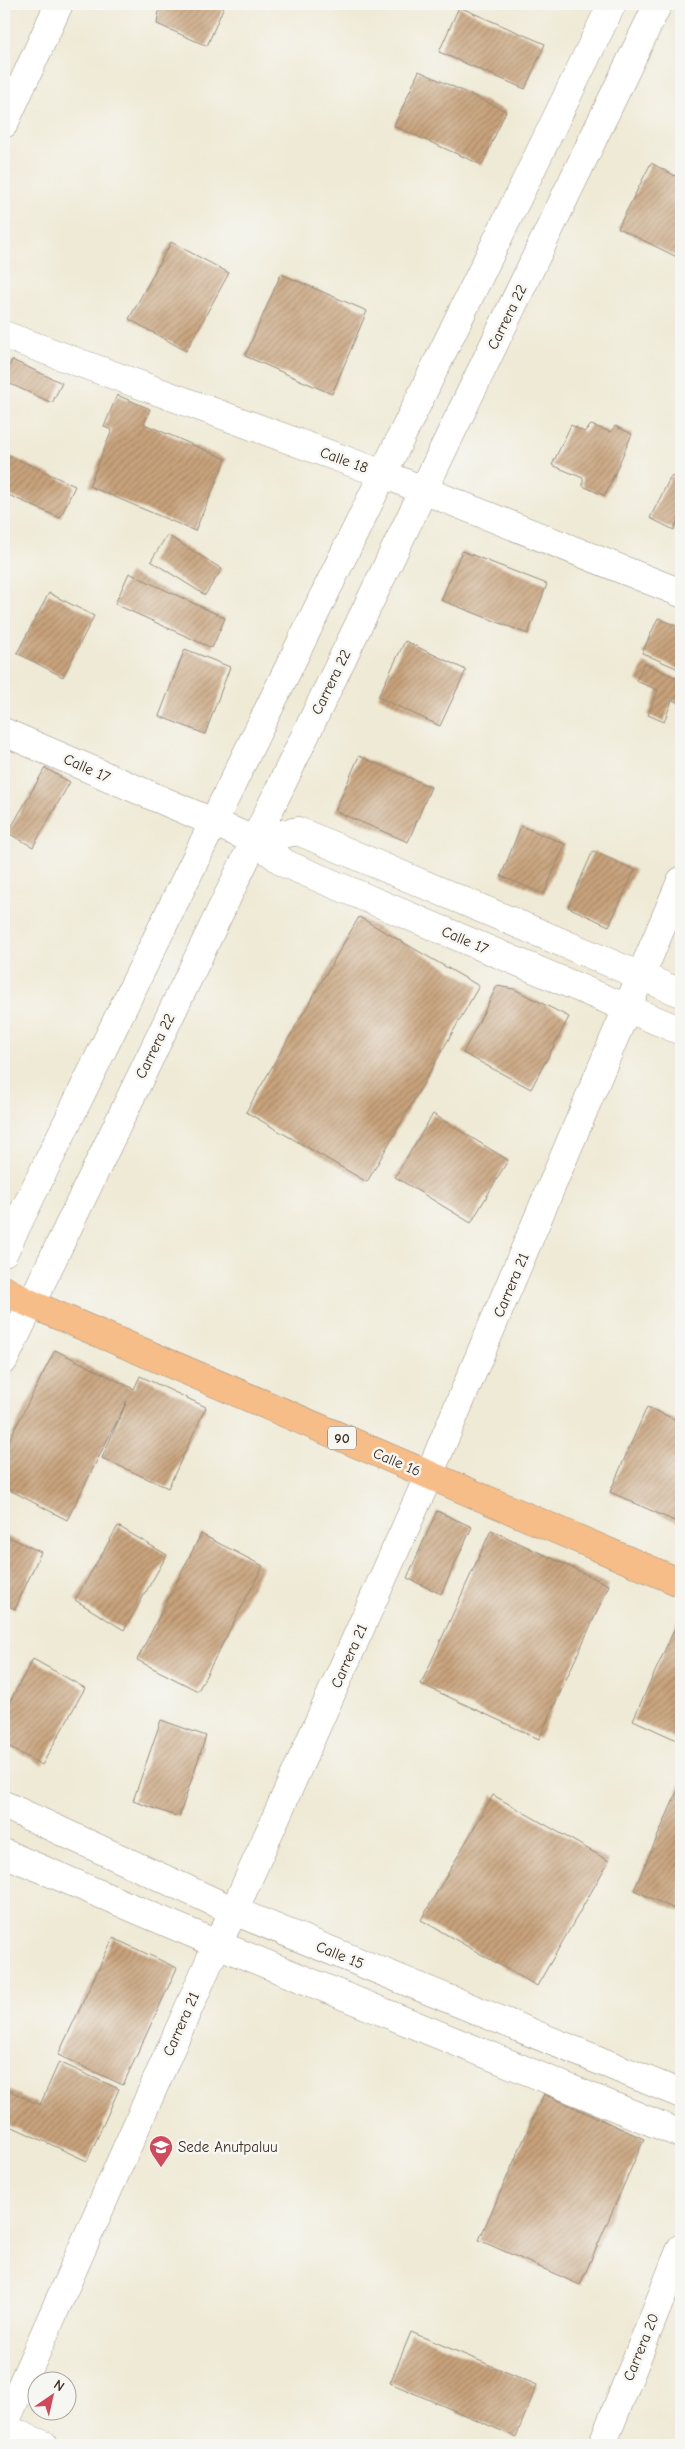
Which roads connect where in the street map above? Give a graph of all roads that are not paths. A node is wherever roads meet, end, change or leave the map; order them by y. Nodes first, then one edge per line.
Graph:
1 (60, 4) edge
2 (612, 4) edge
3 (658, 4) edge
4 (4, 124) edge
5 (4, 335) edge
6 (383, 474) junction
7 (423, 490) junction
8 (681, 593) edge
9 (4, 732) edge
10 (213, 823) junction
11 (254, 840) junction
12 (681, 881) edge
13 (642, 975) junction
14 (681, 992) edge
15 (629, 1008) junction
16 (681, 1031) edge
17 (4, 1252) edge
18 (4, 1290) edge
19 (31, 1304) junction
20 (4, 1360) edge
21 (429, 1476) junction
22 (681, 1584) edge
23 (4, 1805) edge
24 (4, 1853) edge
25 (234, 1911) junction
26 (217, 1944) junction
27 (681, 2094) edge
28 (681, 2134) edge
29 (681, 2248) edge
30 (4, 2426) edge
31 (44, 2445) edge
32 (602, 2445) edge

1 - 4 street
2 - 6 street
3 - 7 street, Carrera 22
5 - 6 street, Calle 18
6 - 7 street, Calle 18
6 - 10 street
7 - 8 street, Calle 18
7 - 11 street, Carrera 22
9 - 10 street, Calle 17
10 - 11 street, Calle 17
10 - 17 street
11 - 13 street
11 - 15 street, Calle 17
11 - 19 street, Carrera 22
12 - 13 street, Carrera 21
13 - 14 street
13 - 15 street, Carrera 21
15 - 16 street, Calle 17
15 - 21 street, Carrera 21
18 - 19 highway, Calle 16 / 90
19 - 20 street, Carrera 22
19 - 21 highway, Calle 16 / 90
21 - 22 highway, Calle 16 / 90
21 - 25 street, Carrera 21
23 - 25 street, Calle 15
24 - 26 street
25 - 26 street, Carrera 21
25 - 27 street, Calle 15
26 - 28 street
26 - 30 street, Carrera 21
29 - 32 street, Carrera 20
30 - 31 street

